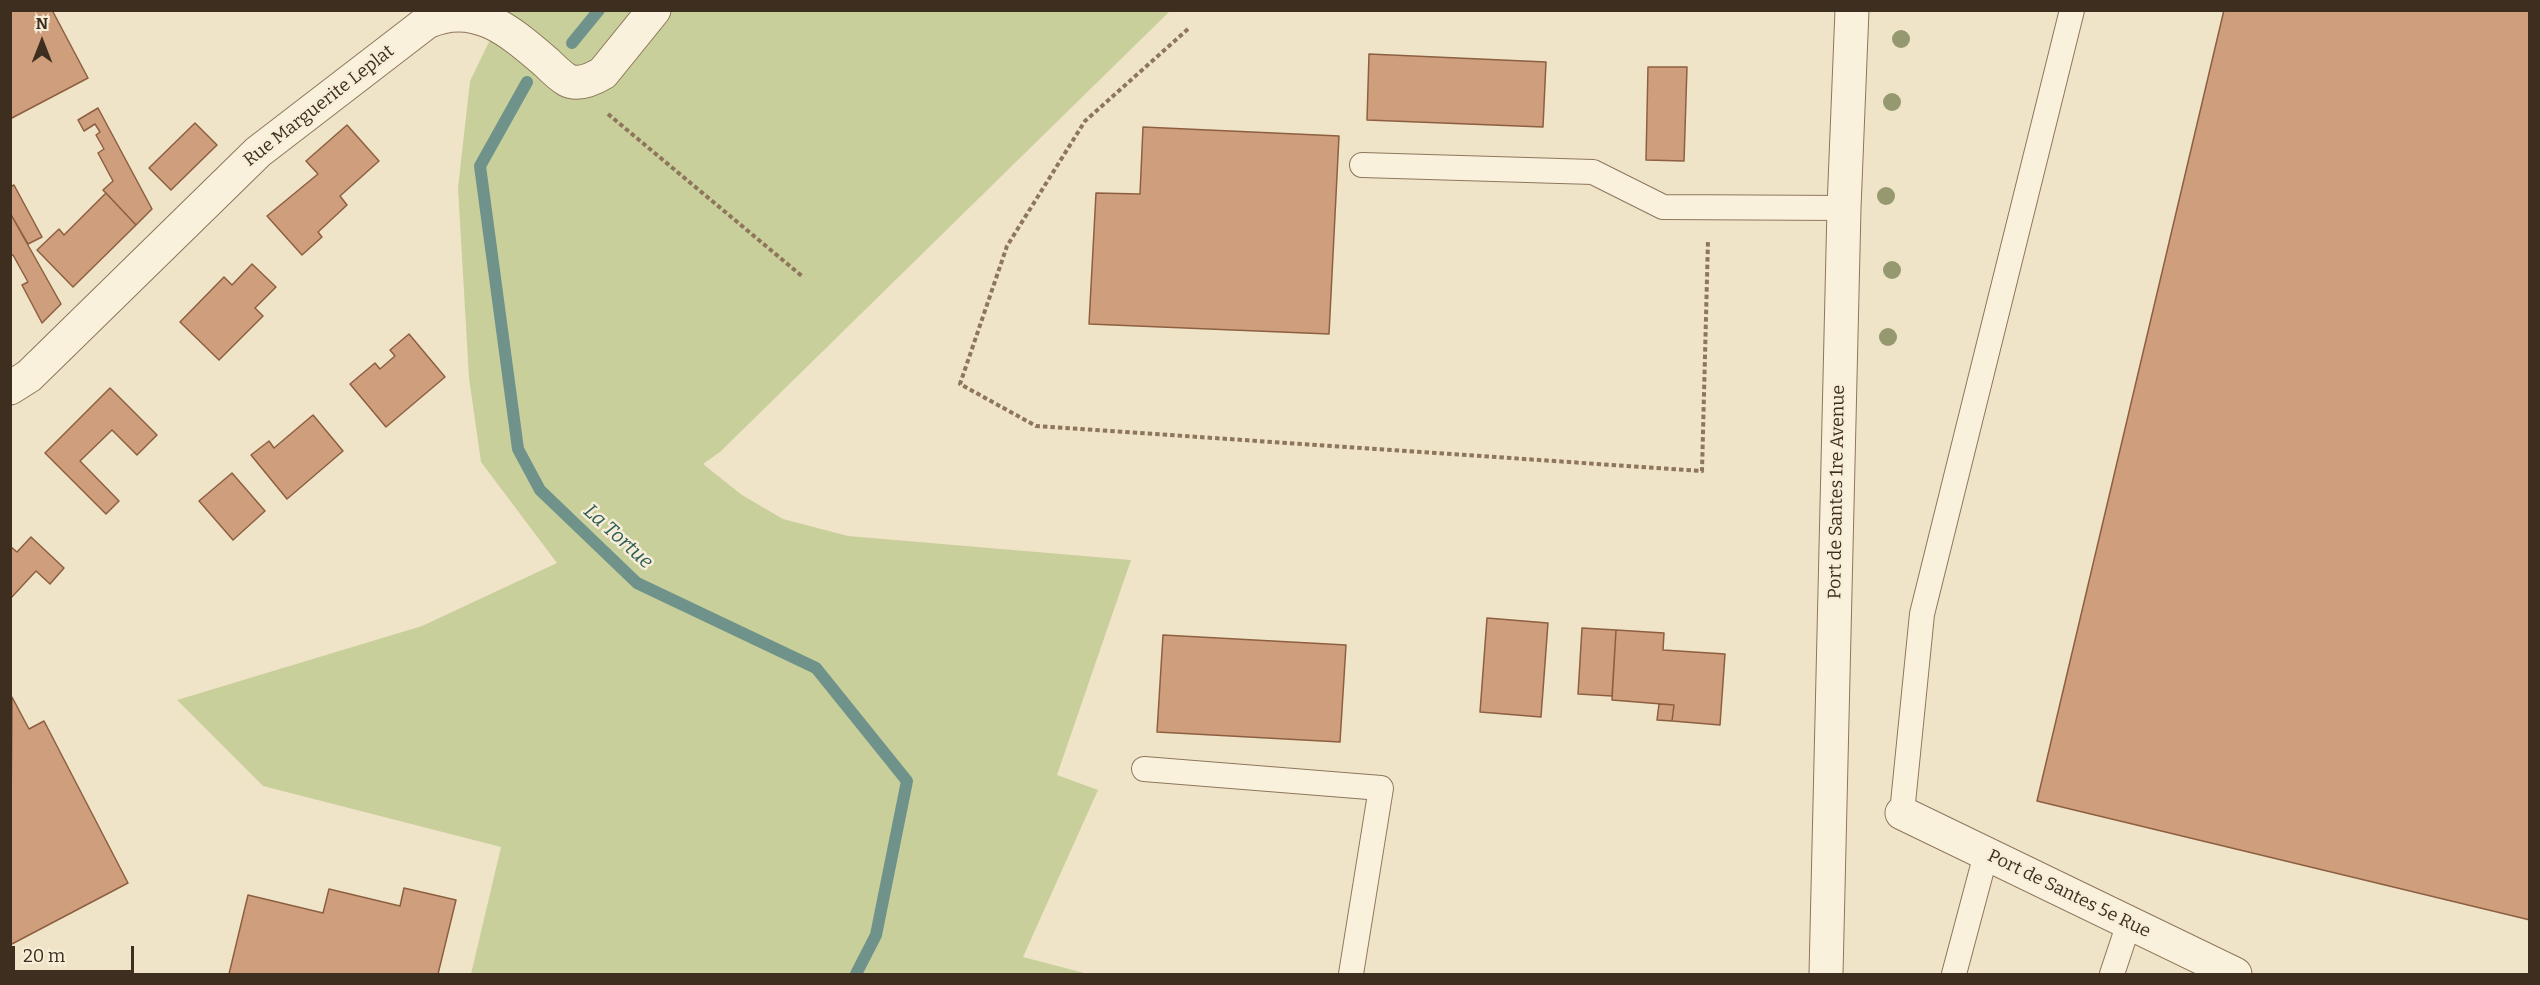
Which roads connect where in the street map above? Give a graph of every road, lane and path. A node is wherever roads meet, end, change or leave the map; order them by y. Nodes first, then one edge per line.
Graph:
1 (654, 10) edge
2 (1852, 10) edge
3 (2072, 10) edge
4 (1188, 29) dead end
5 (568, 81) junction
6 (1362, 165) dead end
7 (1709, 207) junction
8 (1844, 208) junction
9 (804, 277) dead end
10 (10, 388) edge
11 (1144, 769) dead end
12 (1902, 813) joint
13 (1986, 854) junction
14 (2129, 923) junction
15 (1351, 975) edge
16 (1826, 975) edge
17 (1954, 975) edge
18 (2112, 975) edge
19 (2235, 975) edge

1 - 5 street
2 - 8 street, Port de Santes 1re Avenue
3 - 12 lane
4 - 7 path
5 - 9 path
5 - 10 street, Rue Marguerite Leplat
6 - 7 lane
7 - 8 lane
8 - 16 street, Port de Santes 1re Avenue
11 - 15 lane
12 - 13 street, Port de Santes 5e Rue
13 - 14 street, Port de Santes 5e Rue
13 - 17 lane
14 - 18 lane
14 - 19 street, Port de Santes 5e Rue

